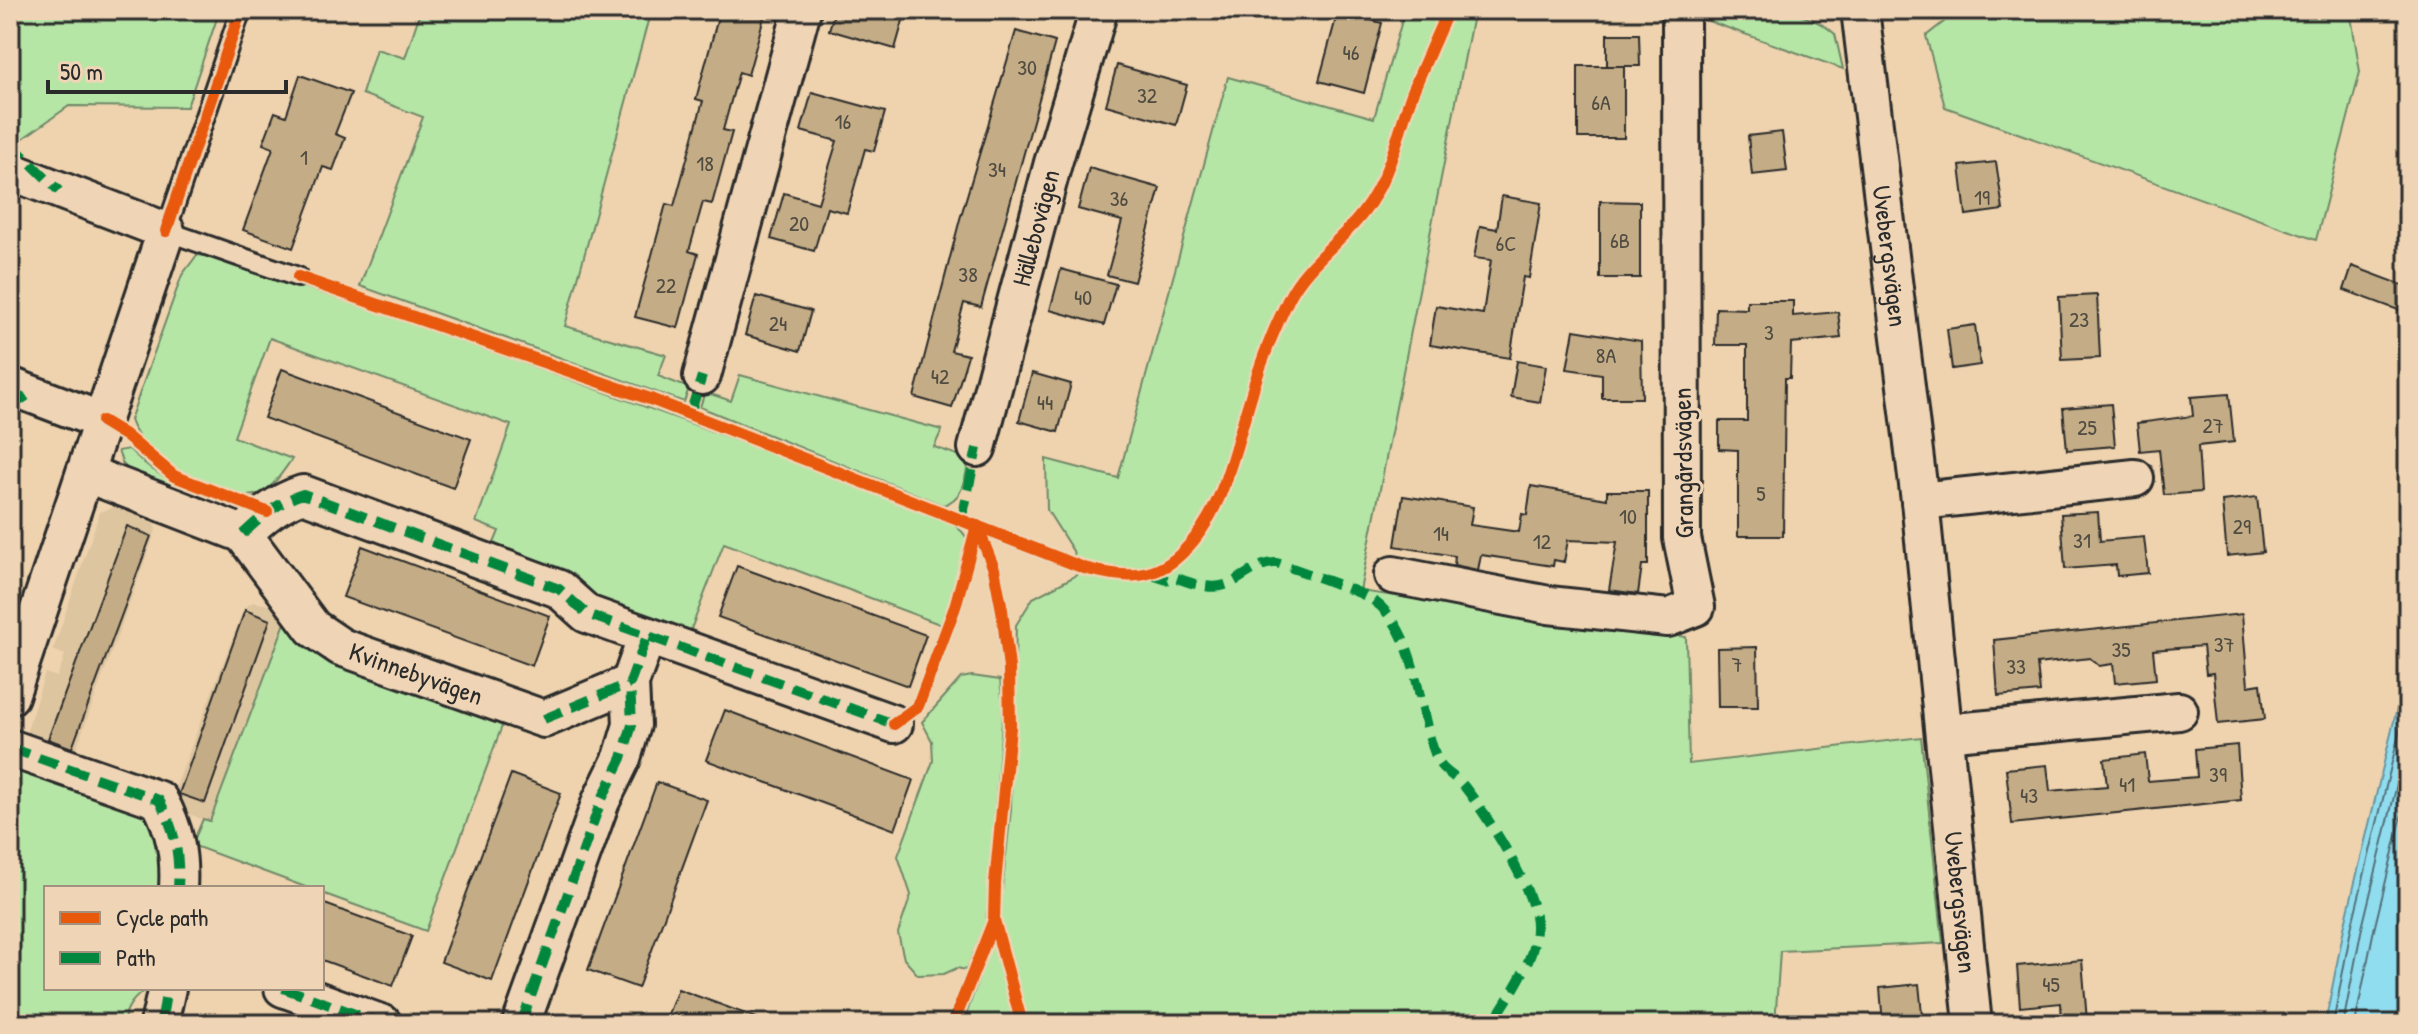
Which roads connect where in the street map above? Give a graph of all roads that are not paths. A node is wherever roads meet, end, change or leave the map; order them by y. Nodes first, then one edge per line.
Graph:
1 (241, 10) edge
2 (802, 10) edge
3 (1099, 10) edge
4 (1681, 10) edge
5 (1860, 10) edge
6 (10, 171) edge
7 (166, 231) junction
8 (298, 277) dead end
9 (702, 376) dead end
10 (17, 395) edge
11 (102, 421) junction
12 (977, 448) dead end
13 (85, 473) junction
14 (2135, 478) dead end
15 (1920, 501) junction
16 (243, 534) junction
17 (1393, 575) dead end
18 (647, 636) junction
19 (630, 683) junction
20 (10, 696) edge
21 (2179, 711) dead end
22 (894, 724) dead end
23 (1944, 733) junction
24 (10, 748) edge
25 (178, 886) edge
26 (167, 990) edge
27 (289, 990) edge
28 (159, 1024) edge
29 (383, 1024) edge
30 (521, 1024) edge
31 (1973, 1024) edge

1 - 7 lane
2 - 9 street
3 - 12 street, Hällebovägen
4 - 17 street, Grangårdsvägen
5 - 15 street, Uvebergsvägen
6 - 7 street
7 - 8 lane
7 - 11 street
10 - 11 street
11 - 13 street
13 - 16 street
13 - 20 street
14 - 15 street
15 - 23 street, Uvebergsvägen
16 - 18 street
16 - 19 street, Kvinnebyvägen
18 - 19 street
18 - 22 street
19 - 30 street
21 - 23 street
23 - 31 street, Uvebergsvägen
24 - 25 street
26 - 28 street
27 - 29 street

